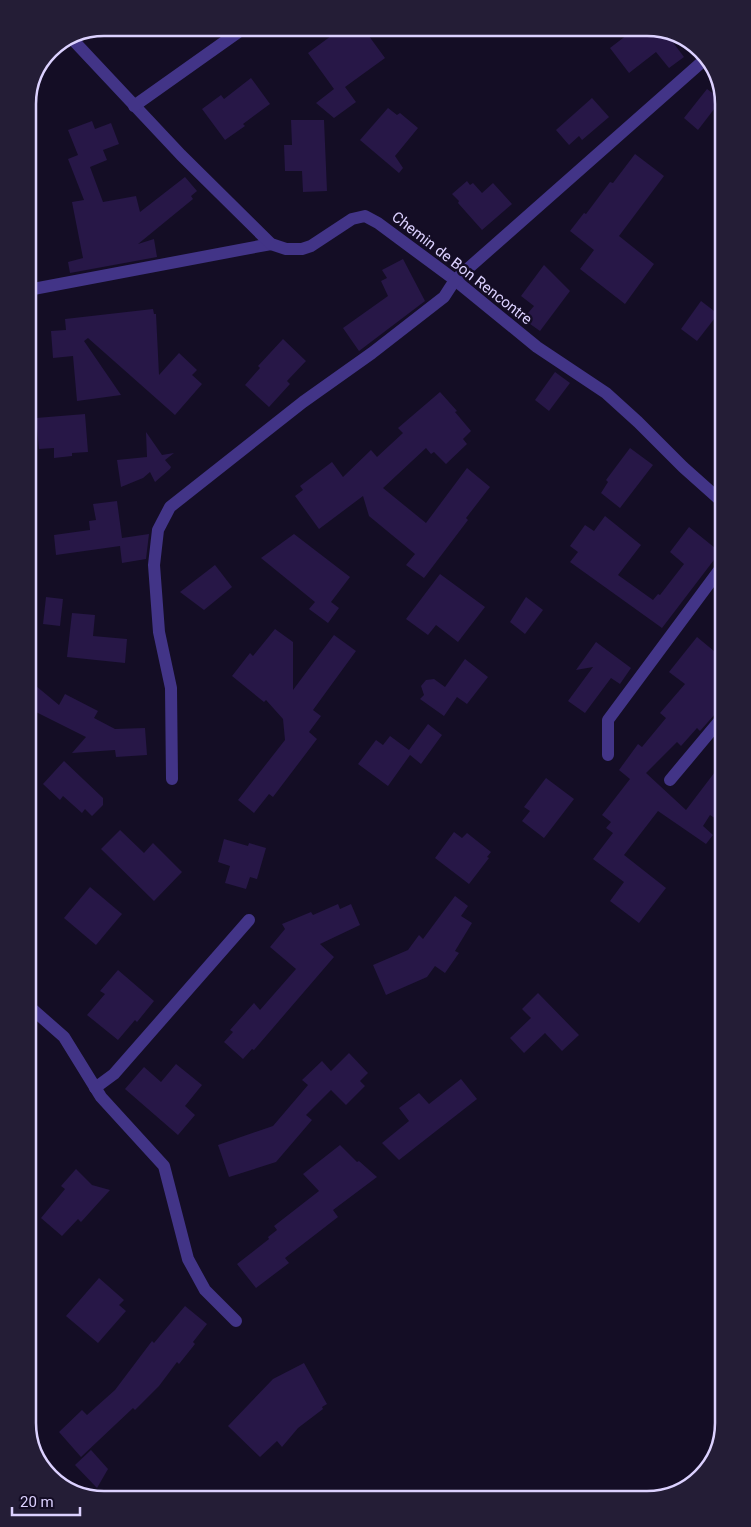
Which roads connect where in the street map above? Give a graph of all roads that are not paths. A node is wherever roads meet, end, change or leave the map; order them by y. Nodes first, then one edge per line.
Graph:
1 (233, 36) edge
2 (75, 42) edge
3 (701, 63) edge
4 (134, 106) junction
5 (271, 244) junction
6 (455, 280) junction
7 (36, 288) edge
8 (715, 496) edge
9 (715, 576) edge
10 (715, 725) edge
11 (608, 755) dead end
12 (172, 779) dead end
13 (670, 780) dead end
14 (249, 920) dead end
15 (36, 1012) edge
16 (95, 1088) junction
17 (236, 1321) dead end

1 - 4 street
2 - 4 street
3 - 6 street
4 - 5 street
5 - 6 street, Chemin de Bon Rencontre
5 - 7 street
6 - 8 street, Chemin de Bon Rencontre
6 - 12 street
9 - 11 street
10 - 13 street
14 - 16 street
15 - 16 street
16 - 17 street

